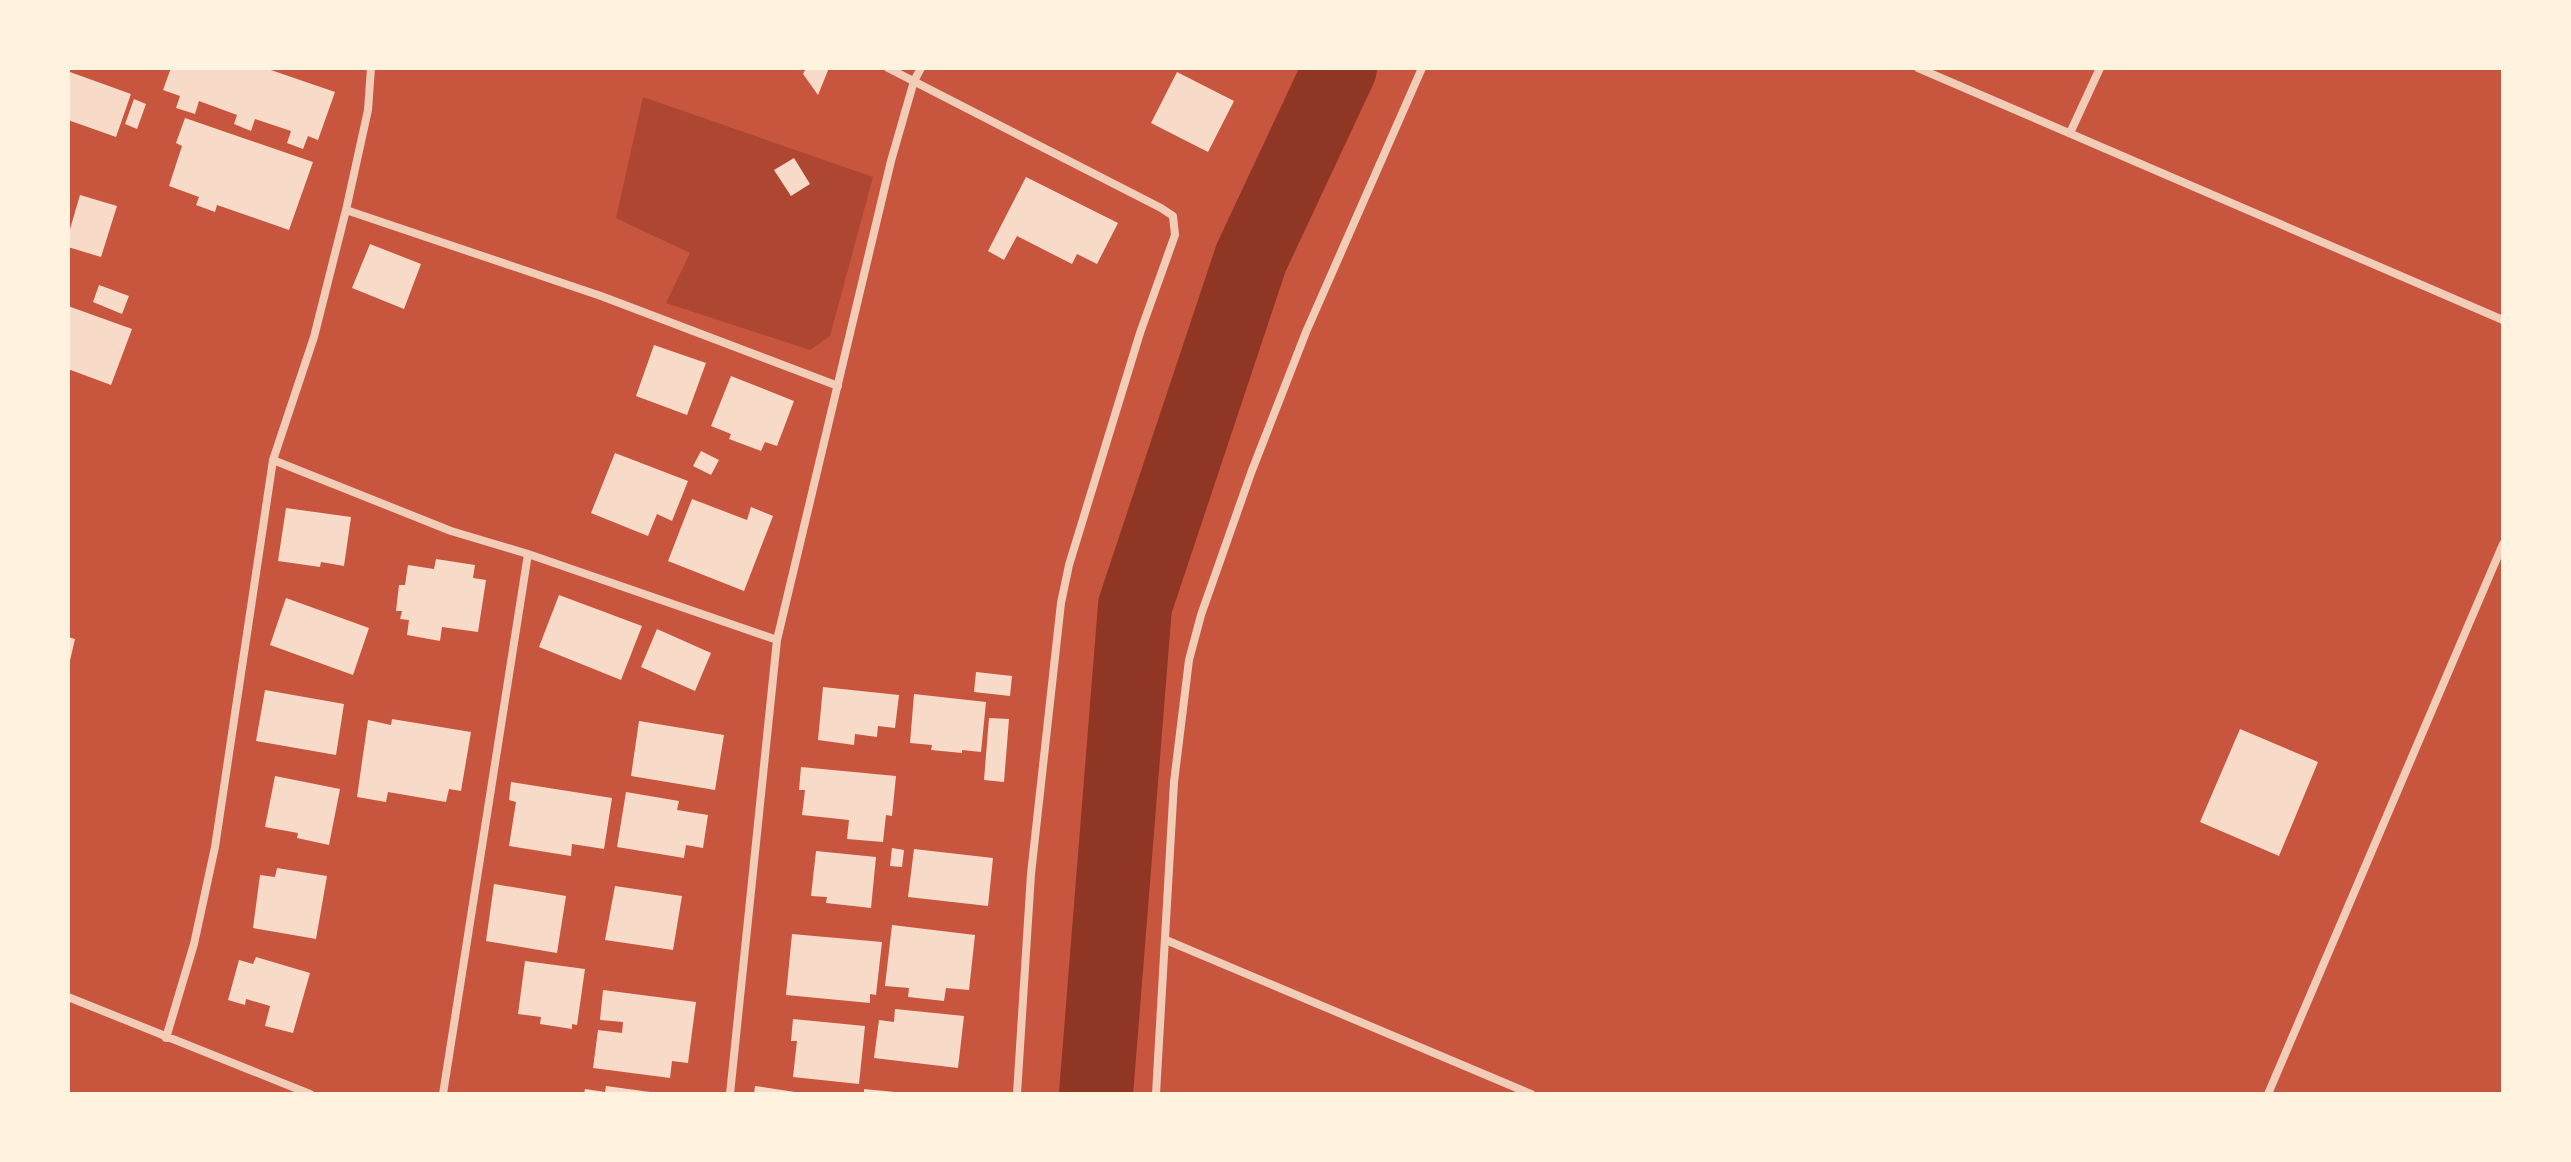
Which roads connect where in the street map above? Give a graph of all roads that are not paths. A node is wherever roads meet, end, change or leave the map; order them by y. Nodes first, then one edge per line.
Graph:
1 (371, 68) edge
2 (888, 68) edge
3 (921, 68) edge
4 (1422, 68) edge
5 (1918, 68) edge
6 (2100, 68) edge
7 (914, 81) junction
8 (2070, 133) junction
9 (346, 210) junction
10 (2503, 320) edge
11 (838, 386) junction
12 (273, 460) junction
13 (2503, 544) edge
14 (528, 554) junction
15 (777, 640) junction
16 (1166, 940) junction
17 (68, 997) edge
18 (166, 1038) junction
19 (310, 1094) edge
20 (443, 1094) edge
21 (730, 1094) edge
22 (1017, 1094) edge
23 (1156, 1094) edge
24 (1531, 1094) edge
25 (2268, 1094) edge

1 - 9 street
2 - 7 street
3 - 7 street
4 - 16 street
5 - 8 street
6 - 8 street
7 - 11 street
7 - 22 street
8 - 10 street
9 - 11 street
9 - 12 street
11 - 15 street
12 - 14 street
12 - 18 street
13 - 25 street
14 - 15 street
14 - 20 street
15 - 21 street
16 - 23 street
16 - 24 street
17 - 18 street
18 - 19 street

